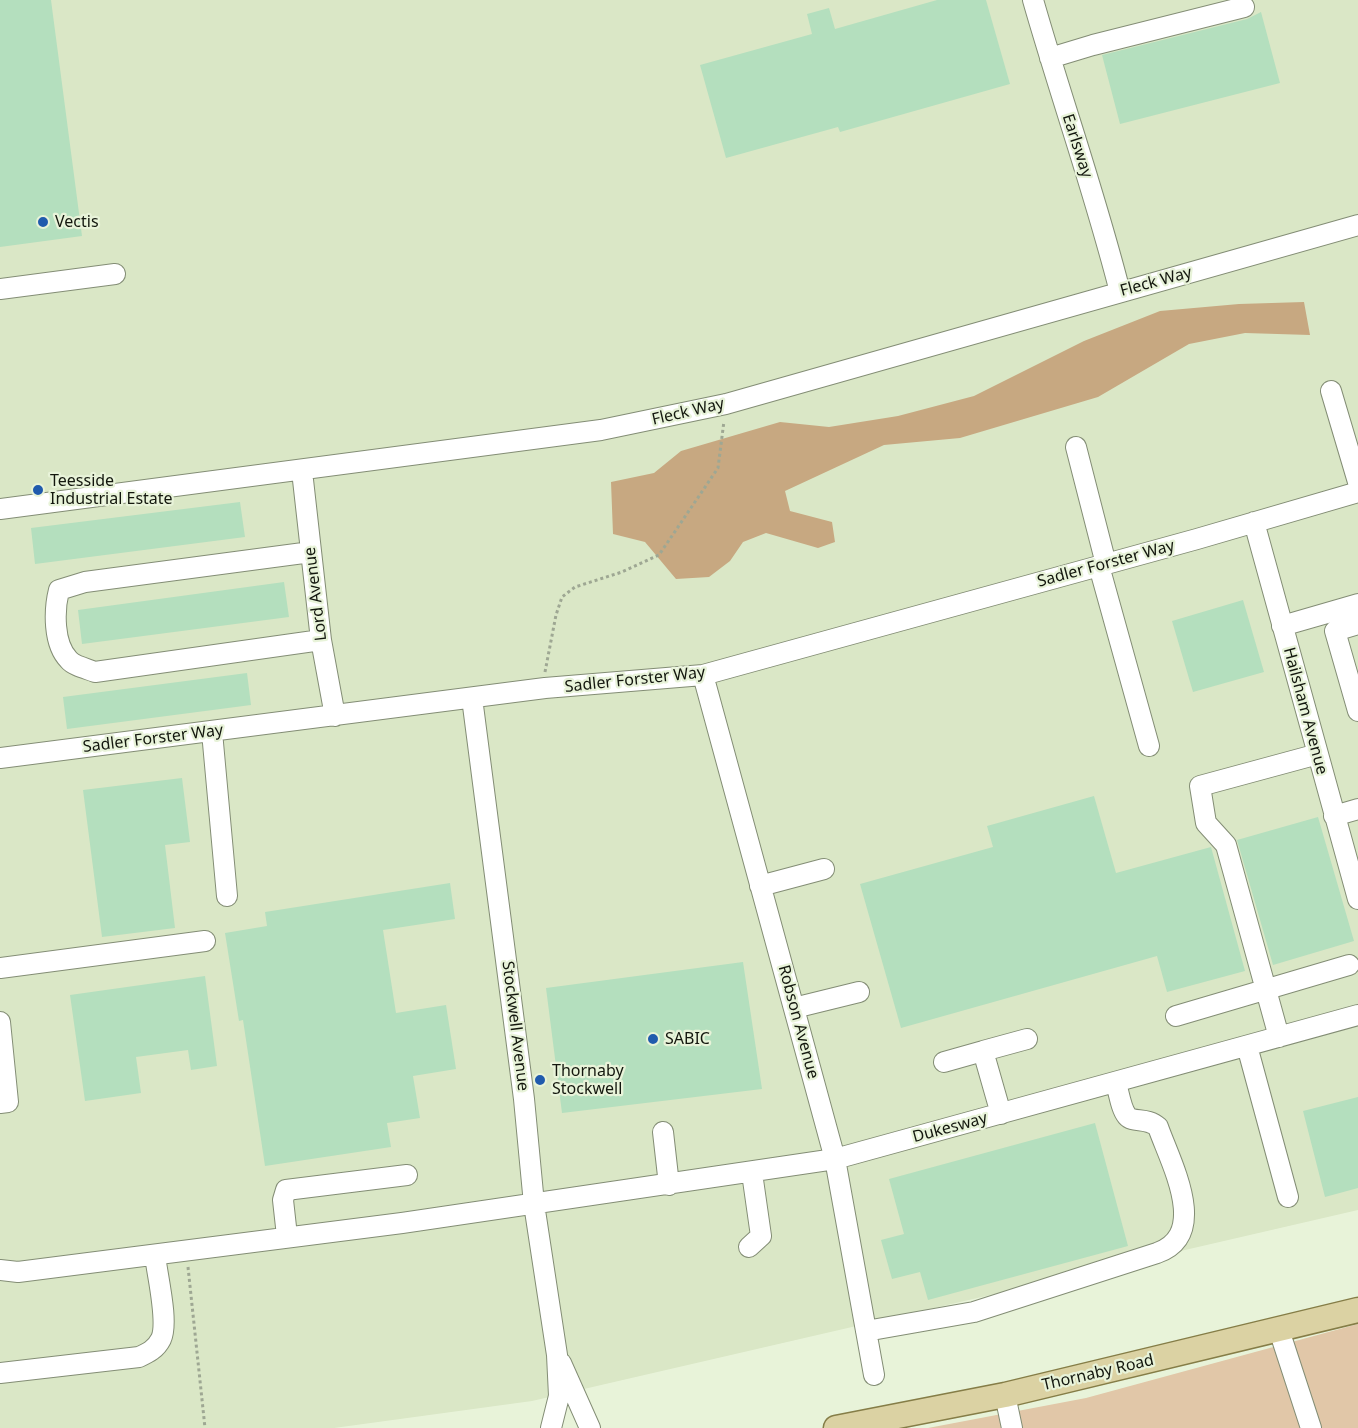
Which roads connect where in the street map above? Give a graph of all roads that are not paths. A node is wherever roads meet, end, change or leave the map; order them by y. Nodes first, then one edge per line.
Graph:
1 (1034, 0) edge
2 (1244, 8) dead end
3 (1050, 58) junction
4 (1358, 225) edge
5 (115, 274) dead end
6 (0, 289) edge
7 (1120, 292) junction
8 (1331, 391) dead end
9 (1076, 447) dead end
10 (302, 471) junction
11 (1358, 482) edge
12 (1358, 492) edge
13 (0, 509) edge
14 (1254, 522) junction
15 (311, 552) junction
16 (1103, 565) junction
17 (1358, 604) edge
18 (1358, 624) edge
19 (1282, 626) junction
20 (321, 640) junction
21 (703, 675) junction
22 (472, 698) junction
23 (1358, 711) edge
24 (334, 716) junction
25 (212, 732) junction
26 (1149, 746) dead end
27 (1318, 754) junction
28 (0, 758) edge
29 (1358, 809) edge
30 (1334, 816) junction
31 (824, 869) dead end
32 (760, 886) junction
33 (227, 897) dead end
34 (1358, 899) edge
35 (205, 941) dead end
36 (1349, 964) dead end
37 (0, 968) edge
38 (1265, 990) junction
39 (858, 992) dead end
40 (794, 1008) junction
41 (1358, 1015) edge
42 (1176, 1016) dead end
43 (0, 1022) edge
44 (1279, 1037) junction
45 (1027, 1039) dead end
46 (1246, 1046) junction
47 (982, 1051) junction
48 (944, 1062) dead end
49 (1116, 1083) junction
50 (0, 1103) edge
51 (1001, 1114) junction
52 (663, 1132) dead end
53 (835, 1159) junction
54 (752, 1173) junction
55 (407, 1174) dead end
56 (669, 1185) junction
57 (1287, 1197) dead end
58 (534, 1204) junction
59 (287, 1236) junction
60 (749, 1247) dead end
61 (155, 1255) junction
62 (0, 1270) edge
63 (1358, 1310) edge
64 (1279, 1330) junction
65 (866, 1331) junction
66 (557, 1355) junction
67 (0, 1373) edge
68 (874, 1375) dead end
69 (1005, 1395) junction
70 (551, 1428) edge
71 (590, 1428) edge
72 (836, 1428) edge
73 (1012, 1428) edge
74 (1311, 1428) edge

1 - 3 street, Earlsway
2 - 3 street
3 - 7 street, Earlsway
4 - 7 street, Fleck Way
5 - 6 street
7 - 10 street, Fleck Way
8 - 11 street
9 - 16 street
10 - 13 street, Fleck Way
10 - 15 street, Lord Avenue
12 - 14 street, Sadler Forster Way
14 - 16 street, Sadler Forster Way
14 - 19 street, Hailsham Avenue
15 - 20 street, Lord Avenue
15 - 20 street
16 - 21 street, Sadler Forster Way
16 - 26 street
17 - 19 street
18 - 23 street
19 - 27 street, Hailsham Avenue
20 - 24 street, Lord Avenue
21 - 22 street, Sadler Forster Way
21 - 32 street, Robson Avenue
22 - 24 street, Sadler Forster Way
22 - 58 street, Stockwell Avenue
24 - 25 street, Sadler Forster Way
25 - 28 street, Sadler Forster Way
25 - 33 street
27 - 30 street, Hailsham Avenue
27 - 38 street
29 - 30 street
30 - 34 street, Hailsham Avenue
31 - 32 street
32 - 40 street, Robson Avenue
35 - 37 street
36 - 38 street
38 - 42 street
38 - 44 street
39 - 40 street
40 - 53 street, Robson Avenue
41 - 44 street, Dukesway
43 - 50 street
44 - 46 street, Dukesway
45 - 47 street
46 - 49 street, Dukesway
46 - 57 street
47 - 48 street
47 - 51 street
49 - 51 street, Dukesway
49 - 65 street
51 - 53 street, Dukesway
52 - 56 street
53 - 54 street, Dukesway
53 - 65 street, Robson Avenue
54 - 56 street, Dukesway
54 - 60 street
55 - 59 street
56 - 58 street, Dukesway
58 - 59 street, Dukesway
58 - 66 street, Stockwell Avenue
59 - 61 street, Dukesway
61 - 62 street, Dukesway
61 - 67 street
63 - 64 main road, Thornaby Road
64 - 69 main road, Thornaby Road
64 - 74 street
65 - 68 street, Robson Avenue
66 - 70 street, Stockwell Avenue
66 - 71 street, Stockwell Avenue
69 - 72 main road, Thornaby Road
69 - 73 street

